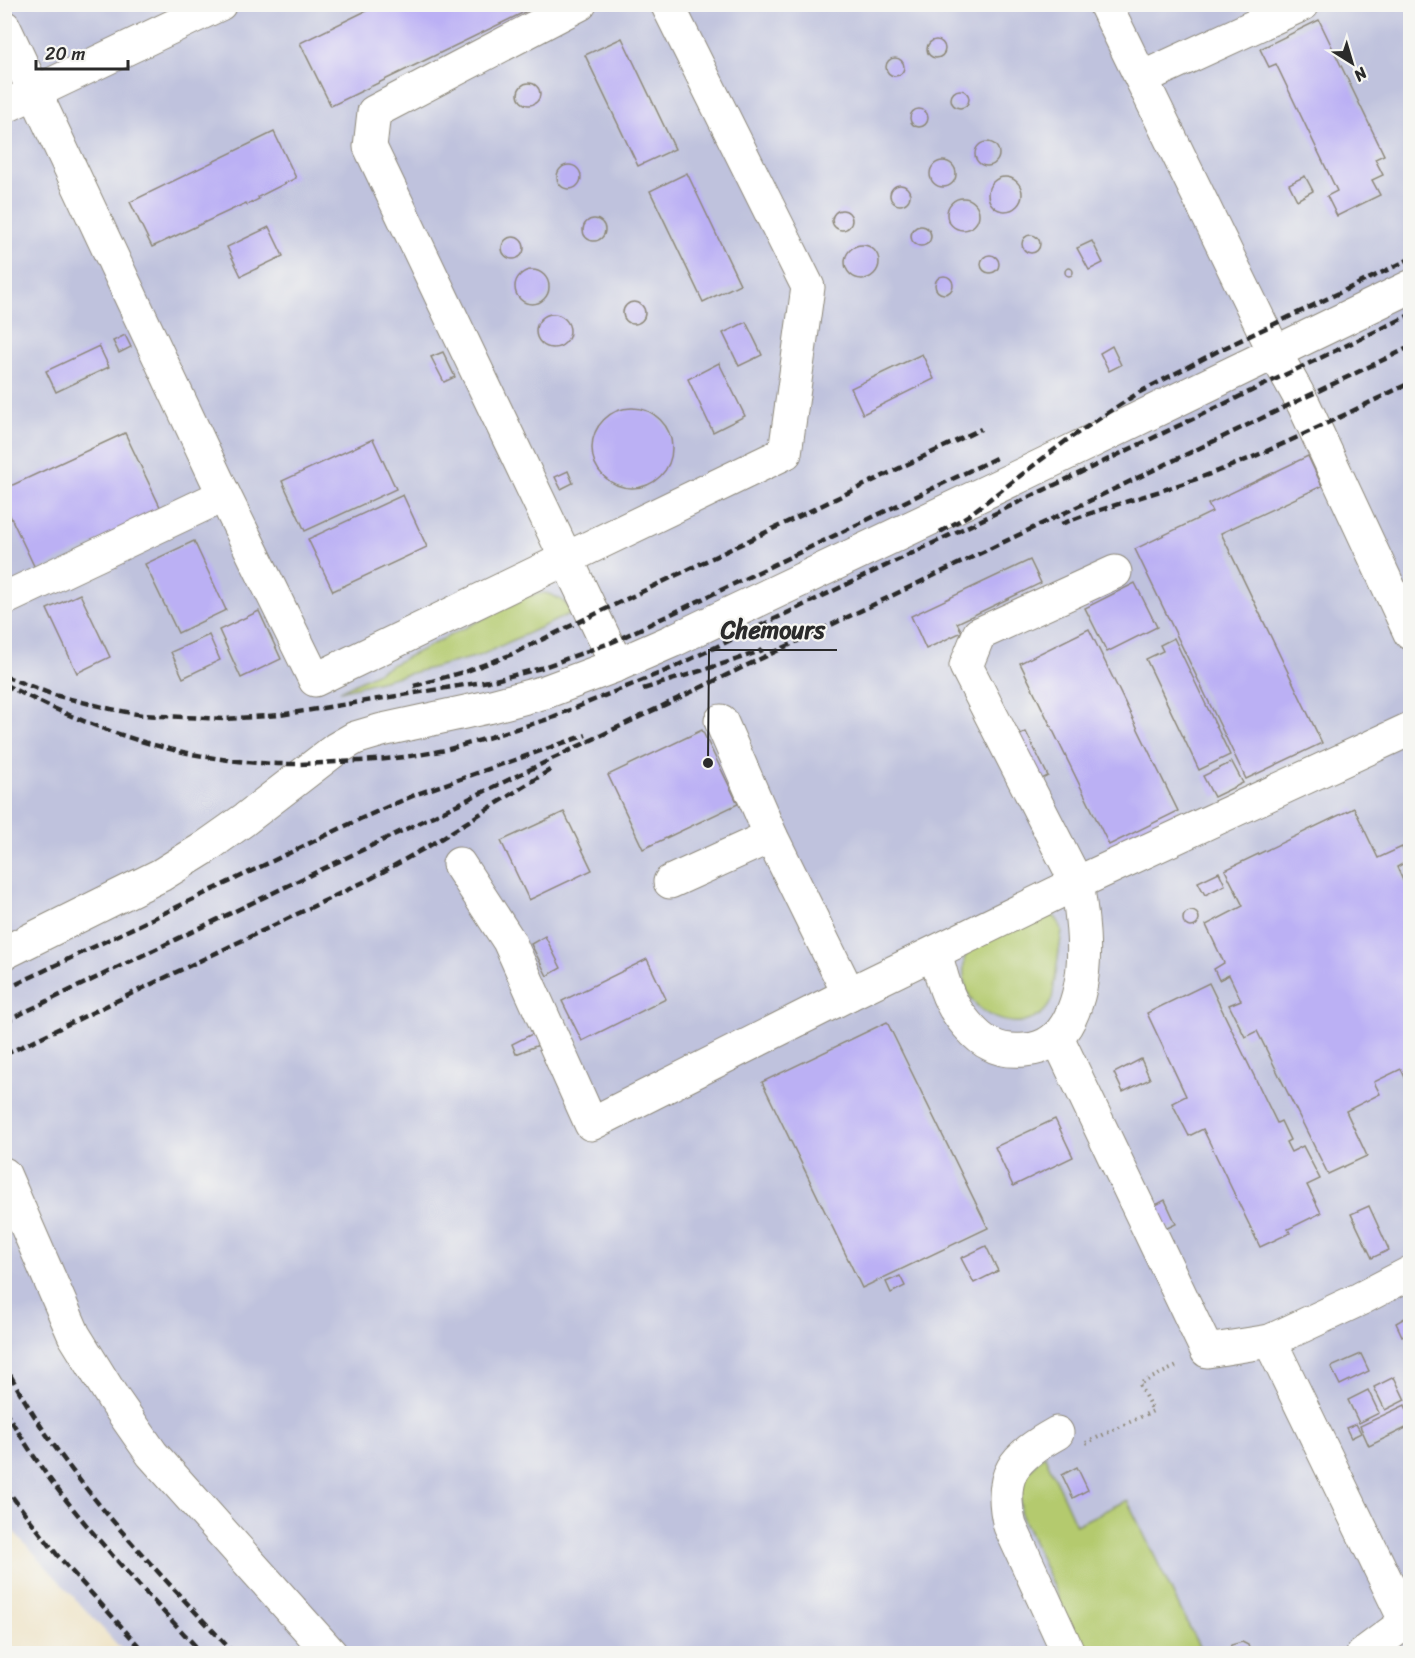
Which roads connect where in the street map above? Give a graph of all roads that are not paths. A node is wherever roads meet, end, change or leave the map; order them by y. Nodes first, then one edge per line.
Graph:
1 (220, 4) edge
2 (580, 4) edge
3 (668, 4) edge
4 (1105, 4) edge
5 (1303, 4) edge
6 (4, 27) edge
7 (1142, 78) junction
8 (36, 92) junction
9 (4, 107) edge
10 (1410, 287) edge
11 (1275, 353) junction
12 (224, 495) junction
13 (566, 559) junction
14 (1115, 572) dead end
15 (4, 599) edge
16 (1410, 633) edge
17 (617, 665) junction
18 (721, 722) dead end
19 (1410, 729) edge
20 (771, 836) junction
21 (459, 864) dead end
22 (670, 882) dead end
23 (1077, 883) junction
24 (4, 953) edge
25 (935, 953) junction
26 (849, 994) junction
27 (1057, 1037) junction
28 (4, 1174) edge
29 (1410, 1273) edge
30 (1270, 1341) junction
31 (1056, 1433) road end
32 (1408, 1621) edge
33 (331, 1653) edge
34 (1069, 1653) edge
35 (1363, 1653) edge

1 - 8 lane
2 - 13 lane
3 - 13 lane
4 - 7 lane
5 - 7 lane
6 - 8 lane
7 - 11 lane
8 - 9 lane
8 - 12 lane
10 - 11 lane
11 - 16 lane
11 - 17 lane
12 - 13 lane
12 - 15 lane
13 - 17 lane
14 - 23 lane
17 - 24 lane
18 - 20 lane
19 - 23 lane
20 - 22 lane
20 - 26 lane
21 - 26 lane
23 - 25 lane
23 - 27 lane
25 - 26 lane
25 - 27 lane
27 - 30 lane
28 - 33 lane
29 - 30 lane
30 - 32 lane
31 - 34 lane
32 - 35 lane

